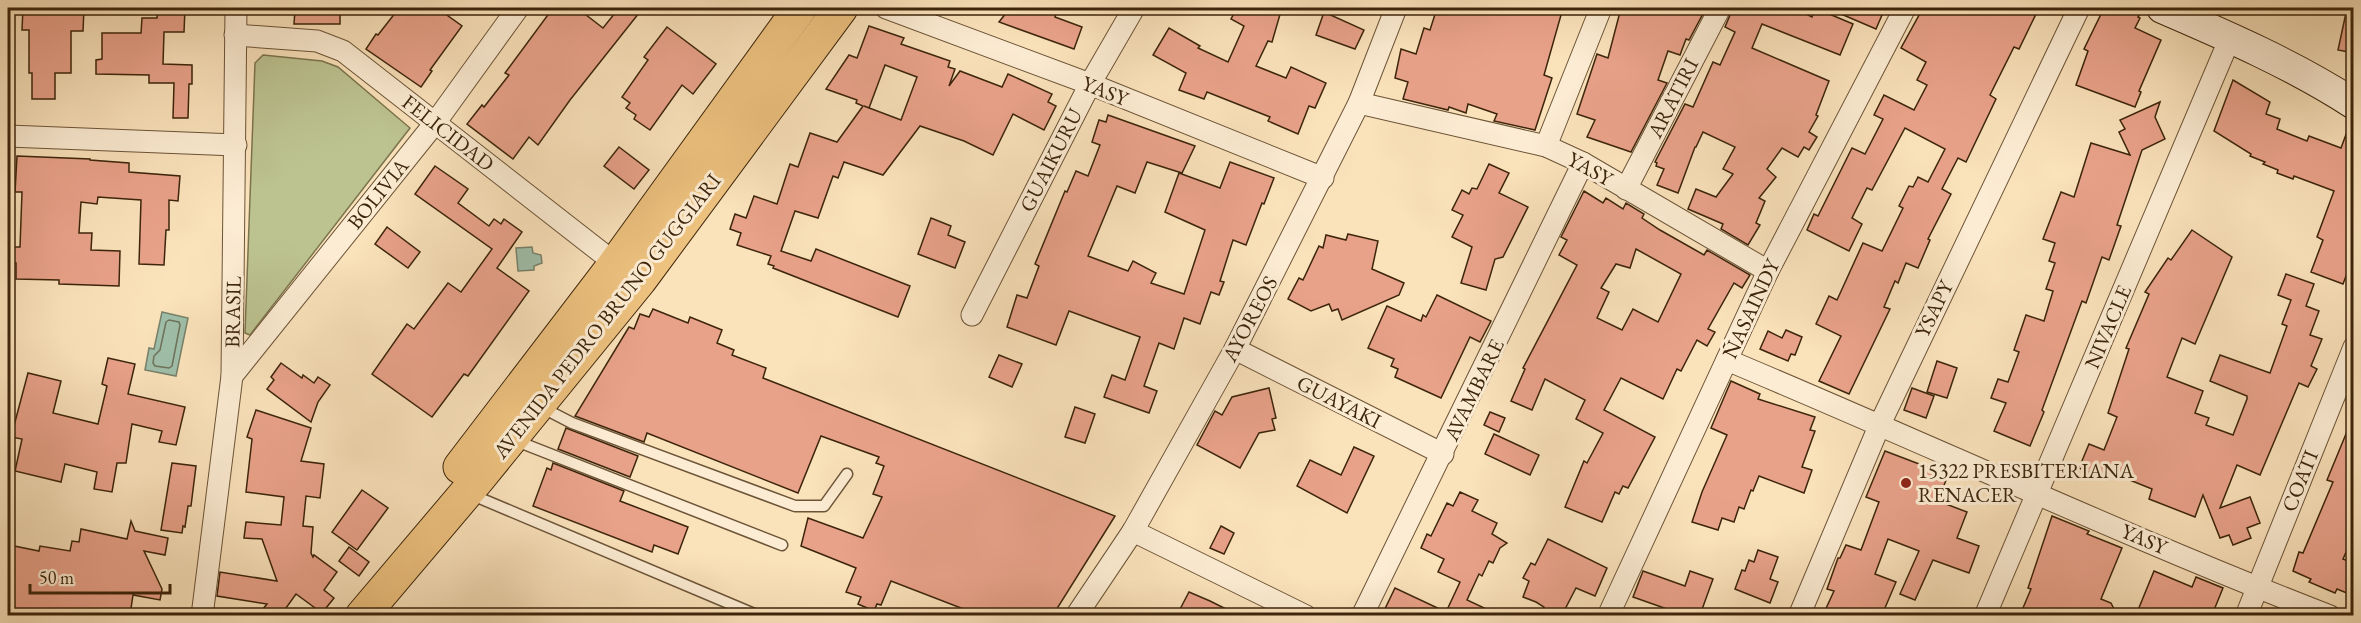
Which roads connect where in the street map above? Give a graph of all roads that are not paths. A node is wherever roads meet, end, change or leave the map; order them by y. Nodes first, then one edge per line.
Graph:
1 (236, 8) edge
2 (518, 8) edge
3 (800, 8) edge
4 (841, 8) edge
5 (886, 8) edge
6 (1134, 8) edge
7 (1396, 8) edge
8 (1601, 8) edge
9 (1720, 8) edge
10 (1905, 8) edge
11 (2079, 8) edge
12 (2162, 8) edge
13 (236, 35) junction
14 (2230, 38) junction
15 (1090, 84) junction
16 (1359, 103) junction
17 (2354, 104) edge
18 (435, 123) junction
19 (8, 136) edge
20 (236, 145) junction
21 (1546, 146) junction
22 (1583, 163) junction
23 (1323, 178) junction
24 (1626, 189) junction
25 (1768, 271) junction
26 (627, 272) junction
27 (972, 315) dead end
28 (2354, 347) edge
29 (1235, 349) junction
30 (1726, 360) junction
31 (232, 376) junction
32 (538, 405) junction
33 (1880, 424) junction
34 (511, 439) junction
35 (1443, 454) junction
36 (847, 474) dead end
37 (467, 493) junction
38 (2038, 493) junction
39 (1133, 531) junction
40 (782, 545) dead end
41 (2257, 587) junction
42 (202, 615) edge
43 (361, 615) edge
44 (759, 615) edge
45 (1076, 615) edge
46 (1306, 615) edge
47 (1362, 615) edge
48 (1608, 615) edge
49 (1799, 615) edge
50 (1985, 615) edge
51 (2246, 615) edge
52 (2330, 615) edge

1 - 13 street, BRASIL
2 - 18 street, BOLIVIA
3 - 26 main road, AVENIDA PEDRO BRUNO GUGGIARI
4 - 26 main road, AVENIDA PEDRO BRUNO GUGGIARI
5 - 15 street, YASY
6 - 15 street, GUAIKURU
7 - 16 street, AYOREOS
8 - 21 street
9 - 24 street, ARATIRI
10 - 25 street, ÑASAINDY
11 - 33 street, YSAPY
12 - 14 main road
13 - 18 street, FELICIDAD
13 - 20 street, BRASIL
14 - 17 main road
14 - 38 street, NIVACLE
15 - 23 street, YASY
15 - 27 street, GUAIKURU
16 - 21 street, YASY
16 - 23 street, AYOREOS
18 - 26 street, FELICIDAD
18 - 31 street, BOLIVIA
19 - 20 street
20 - 31 street, BRASIL
21 - 22 street, YASY
22 - 24 street, YASY
22 - 35 street, AVAMBARE
23 - 29 street, AYOREOS
24 - 25 street, YASY
25 - 30 street, ÑASAINDY
26 - 32 main road, AVENIDA PEDRO BRUNO GUGGIARI
26 - 43 main road, AVENIDA PEDRO BRUNO GUGGIARI
28 - 41 street, COATI
29 - 35 street, GUAYAKI
29 - 39 street, AYOREOS
30 - 33 street, YASY
30 - 48 street, ÑASAINDY
31 - 42 street, BRASIL
32 - 34 main road, AVENIDA PEDRO BRUNO GUGGIARI
32 - 36 lane
33 - 38 street, YASY
33 - 49 street, YSAPY
34 - 37 main road, AVENIDA PEDRO BRUNO GUGGIARI
34 - 40 lane
35 - 47 street, AVAMBARE
37 - 43 main road, AVENIDA PEDRO BRUNO GUGGIARI
37 - 44 lane
38 - 41 street, YASY
38 - 50 street, NIVACLE
39 - 45 street, AYOREOS
39 - 46 street
41 - 51 street, COATI
41 - 52 street, YASY

